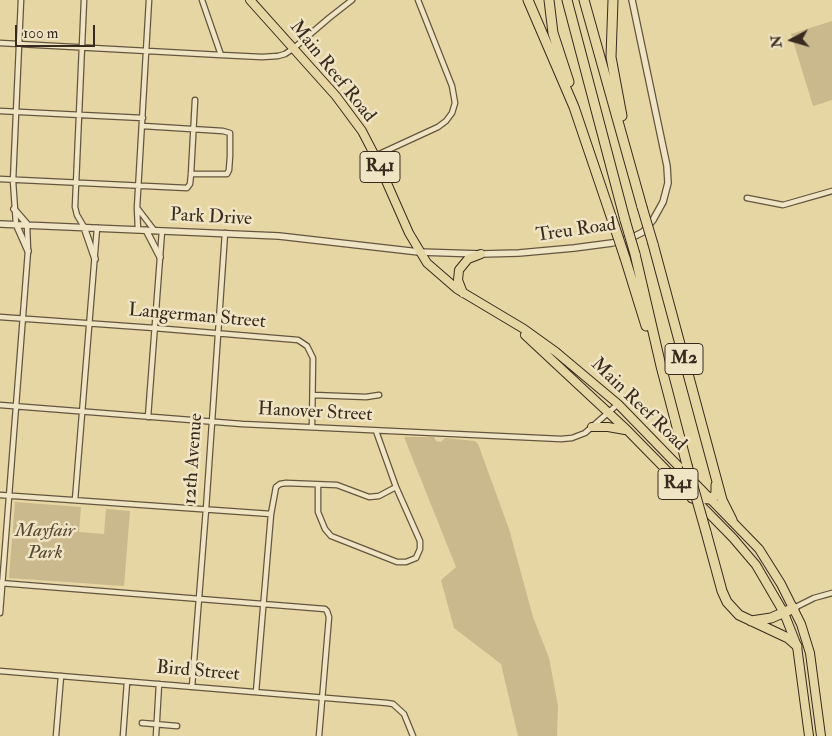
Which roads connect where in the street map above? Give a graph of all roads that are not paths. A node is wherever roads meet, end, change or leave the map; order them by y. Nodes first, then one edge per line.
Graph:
1 (21, 0) edge
2 (84, 0) edge
3 (149, 0) edge
4 (202, 0) edge
5 (250, 0) edge
6 (352, 0) edge
7 (418, 0) edge
8 (528, 0) edge
9 (549, 0) edge
10 (566, 0) edge
11 (584, 0) edge
12 (613, 0) edge
13 (632, 0) edge
14 (0, 43) edge
15 (19, 44) junction
16 (82, 47) junction
17 (294, 48) junction
18 (147, 50) junction
19 (221, 55) junction
20 (195, 100) dead end
21 (574, 107) junction
22 (0, 111) edge
23 (16, 112) junction
24 (79, 115) junction
25 (143, 118) junction
26 (143, 126) junction
27 (194, 129) junction
28 (623, 141) junction
29 (375, 156) junction
30 (191, 174) junction
31 (0, 179) edge
32 (13, 181) junction
33 (76, 184) junction
34 (140, 187) junction
35 (832, 191) edge
36 (748, 198) dead end
37 (137, 208) junction
38 (14, 209) junction
39 (0, 224) edge
40 (16, 224) junction
41 (27, 224) junction
42 (84, 227) junction
43 (97, 228) junction
44 (138, 230) junction
45 (146, 230) junction
46 (154, 230) junction
47 (162, 231) junction
48 (225, 233) junction
49 (28, 251) junction
50 (419, 252) junction
51 (481, 254) junction
52 (160, 257) junction
53 (95, 259) junction
54 (463, 293) junction
55 (0, 318) edge
56 (23, 320) junction
57 (89, 324) junction
58 (513, 324) junction
59 (154, 328) junction
60 (218, 334) junction
61 (661, 366) junction
62 (313, 395) junction
63 (379, 395) dead end
64 (618, 404) junction
65 (0, 406) edge
66 (17, 407) junction
67 (82, 412) junction
68 (608, 413) junction
69 (148, 417) junction
70 (212, 422) junction
71 (312, 427) junction
72 (592, 428) junction
73 (376, 430) junction
74 (627, 430) junction
75 (715, 475) junction
76 (318, 485) junction
77 (396, 487) junction
78 (0, 495) edge
79 (9, 496) junction
80 (692, 498) junction
81 (711, 499) junction
82 (75, 500) junction
83 (206, 509) junction
84 (271, 514) junction
85 (732, 520) junction
86 (1, 583) edge
87 (832, 593) edge
88 (199, 599) junction
89 (264, 604) junction
90 (794, 608) junction
91 (0, 613) edge
92 (784, 613) junction
93 (750, 621) junction
94 (797, 646) junction
95 (0, 672) edge
96 (61, 676) junction
97 (127, 682) junction
98 (159, 684) junction
99 (192, 687) junction
100 (256, 692) junction
101 (323, 697) junction
102 (142, 723) dead end
103 (157, 724) junction
104 (177, 726) dead end
105 (56, 736) edge
106 (122, 736) edge
107 (156, 736) edge
108 (319, 736) edge
109 (413, 736) edge
110 (809, 736) edge
111 (821, 736) edge

1 - 15 street
2 - 16 street
3 - 18 street
4 - 19 street
5 - 17 main road, Main Reef Road / R41
6 - 17 street
7 - 29 street
8 - 21 highway
9 - 21 highway
10 - 61 highway, M2, bridge
11 - 28 highway, M2
12 - 28 highway
13 - 51 street, Treu Road
14 - 15 street
15 - 16 street
15 - 23 street
16 - 18 street
16 - 24 street
17 - 19 street
17 - 29 main road, Main Reef Road / R41
18 - 19 street
18 - 25 street
20 - 27 street
21 - 61 highway, bridge
22 - 23 street
23 - 24 street
23 - 32 street
24 - 25 street
24 - 33 street
25 - 26 street
26 - 27 street
26 - 34 street
27 - 30 street
27 - 30 street
28 - 75 highway, M2, bridge
29 - 50 main road, Main Reef Road / R41
30 - 34 street
31 - 32 street
32 - 33 street
32 - 38 street
33 - 34 street
33 - 42 street
34 - 37 street
35 - 36 street
37 - 44 street
37 - 46 street
38 - 40 street
38 - 41 street
39 - 40 street, Park Drive
40 - 41 street, Park Drive
40 - 49 street
41 - 42 street, Park Drive
41 - 49 street
42 - 43 street, Park Drive
42 - 53 street
43 - 44 street, Park Drive
43 - 53 street
44 - 45 street, Park Drive
45 - 46 street, Park Drive
45 - 52 street
46 - 47 street, Park Drive
47 - 48 street, Park Drive
47 - 52 street
48 - 50 street, Park Drive
48 - 60 street, 12th Avenue
49 - 56 street
50 - 51 street, Treu Road
50 - 54 main road, Main Reef Road / R41
51 - 54 main road
52 - 59 street
53 - 57 street
54 - 58 main road, Main Reef Road / R41
55 - 56 street, Langerman Street
56 - 57 street, Langerman Street
56 - 66 street
57 - 59 street, Langerman Street
57 - 67 street
58 - 64 main road, Main Reef Road / R41
58 - 68 main road, Main Reef Road / R41
59 - 60 street, Langerman Street
59 - 69 street
60 - 62 street, Langerman Street
60 - 70 street, 12th Avenue
61 - 93 highway, M2, bridge
62 - 63 street
62 - 71 street, Langerman Street
64 - 68 street, Hanover Street
64 - 81 main road, Main Reef Road / R41
65 - 66 street, Hanover Street
66 - 67 street, Hanover Street
66 - 79 street
67 - 69 street, Hanover Street
67 - 82 street
68 - 72 street, Hanover Street
68 - 74 main road, Main Reef Road / R41
69 - 70 street, Hanover Street
70 - 71 street, Hanover Street
70 - 83 street, 12th Avenue
71 - 73 street, Hanover Street
72 - 73 street, Hanover Street
72 - 74 main road
73 - 77 street
74 - 80 main road, Main Reef Road / R41
75 - 81 highway
75 - 85 highway
76 - 77 street
76 - 77 street
76 - 84 street
78 - 79 street
79 - 82 street
79 - 86 street
80 - 81 highway
80 - 92 main road, Main Reef Road / R41
81 - 85 main road, Main Reef Road / R41
82 - 83 street
83 - 84 street
83 - 88 street, 12th Avenue
84 - 89 street
85 - 90 main road, Main Reef Road / R41
86 - 88 street
86 - 91 street
87 - 90 street
88 - 89 street
88 - 99 street, 12th Avenue
89 - 100 street
89 - 101 street
90 - 92 highway
90 - 111 main road, Main Reef Road / R41
92 - 93 highway
92 - 94 main road, Main Reef Road / R41
93 - 94 highway
94 - 110 main road, Main Reef Road / R41
95 - 96 street, Bird Street
96 - 97 street, Bird Street
96 - 105 street
97 - 98 street, Bird Street
97 - 106 street
98 - 99 street, Bird Street
98 - 103 street
99 - 100 street, Bird Street
100 - 101 street, Bird Street
101 - 108 street
101 - 109 street, Bird Street
102 - 103 street
103 - 104 street
103 - 107 street

